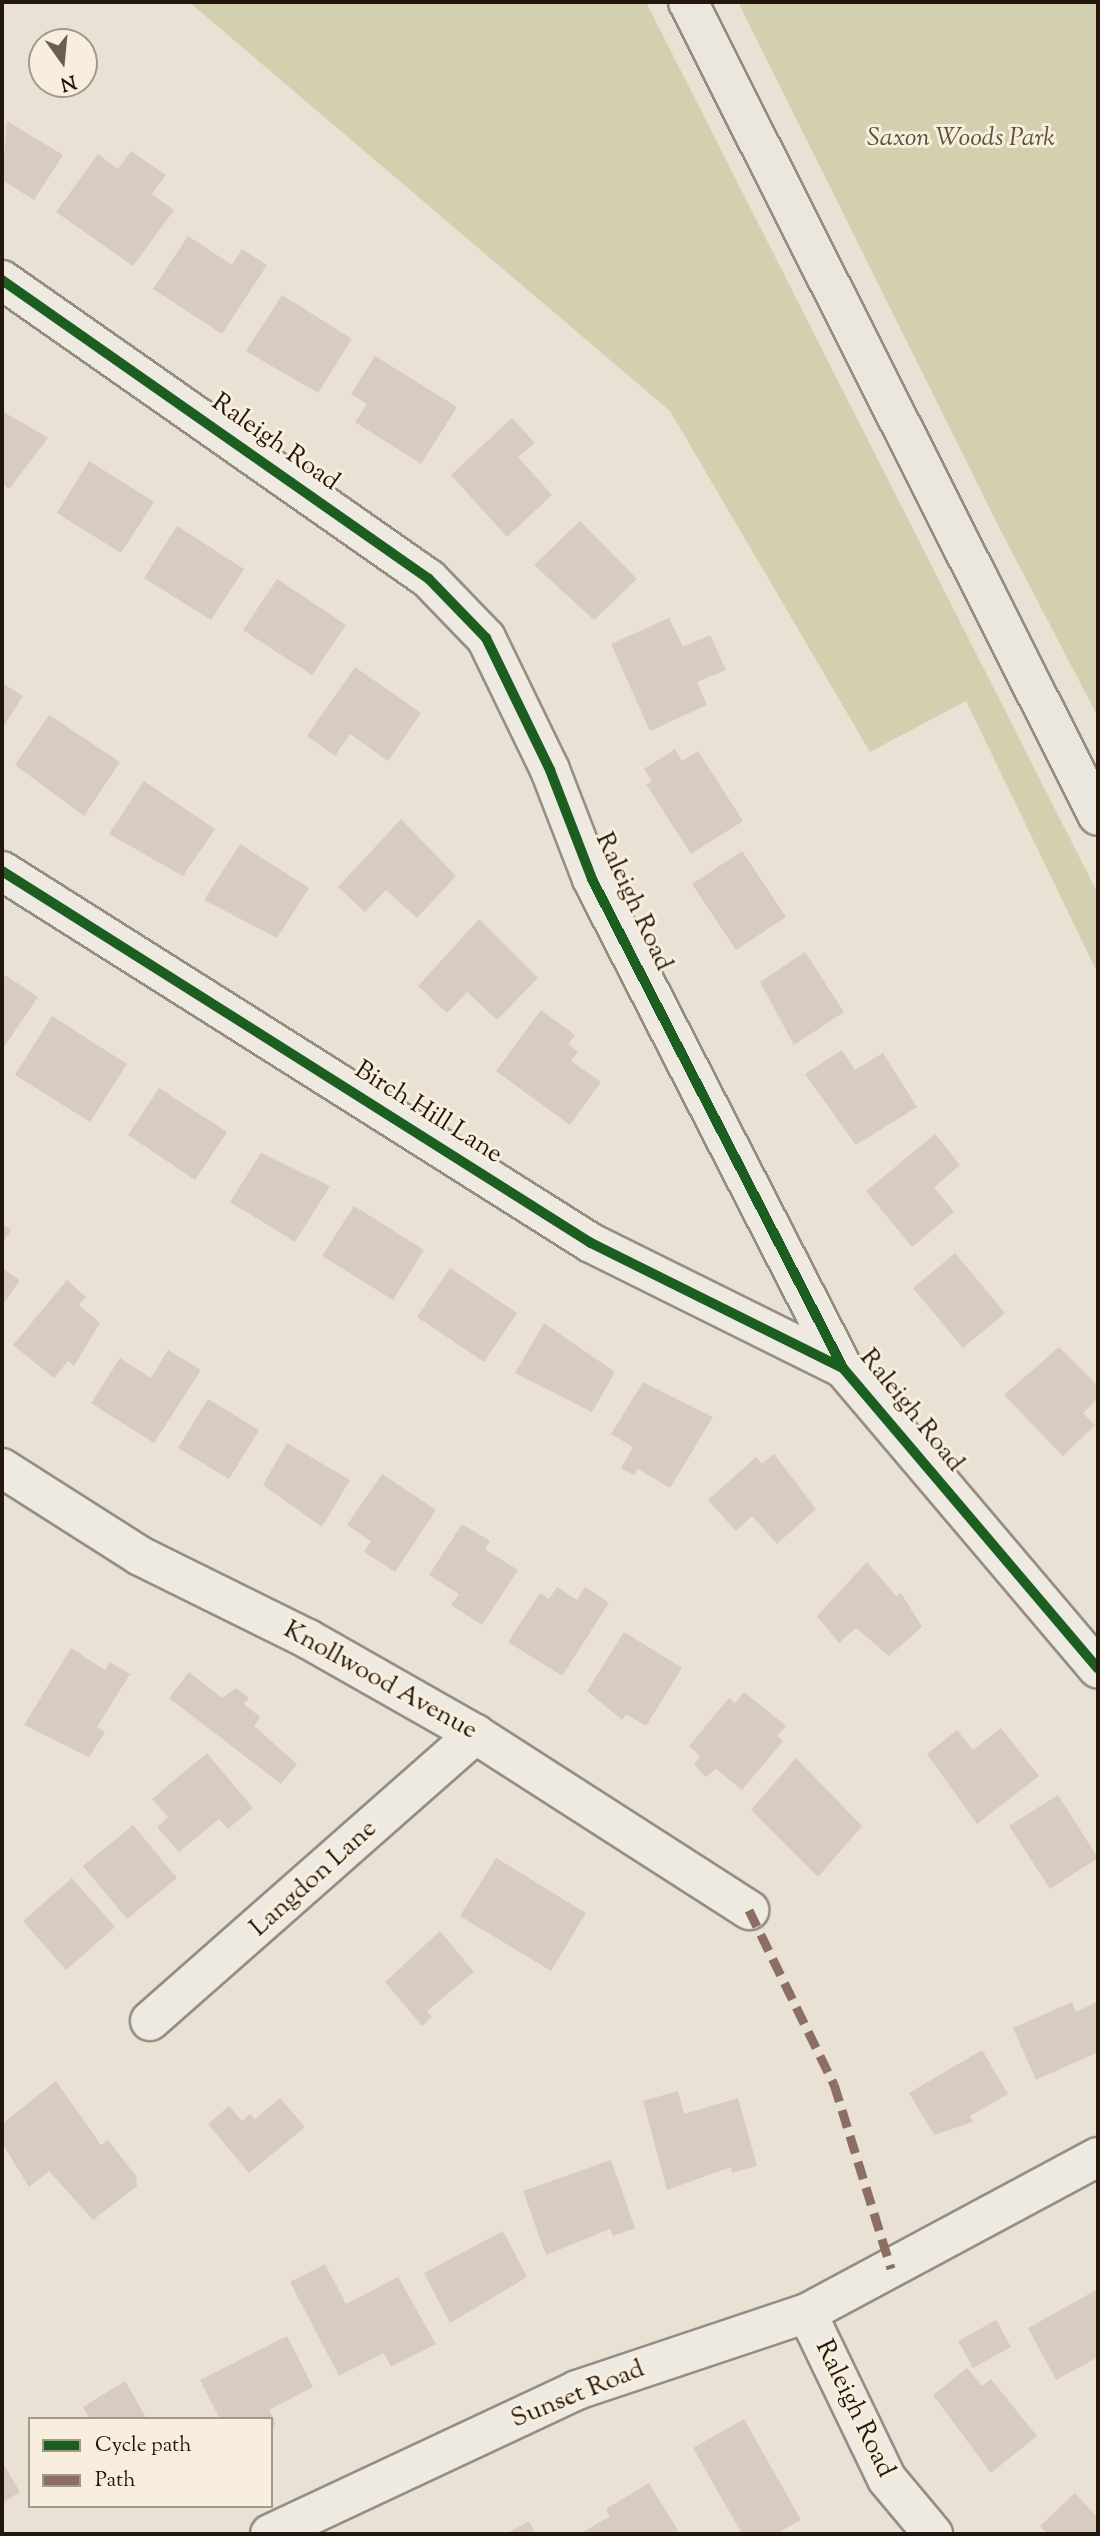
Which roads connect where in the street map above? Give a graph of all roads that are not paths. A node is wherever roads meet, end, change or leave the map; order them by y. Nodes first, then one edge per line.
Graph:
1 (688, 2) edge
2 (2, 280) edge
3 (1098, 816) edge
4 (2, 871) edge
5 (843, 1368) junction
6 (2, 1468) edge
7 (1098, 1669) edge
8 (475, 1734) junction
9 (749, 1910) dead end
10 (150, 2021) dead end
11 (1098, 2157) edge
12 (807, 2313) junction
13 (270, 2534) edge
14 (933, 2534) edge

1 - 3 highway
2 - 5 street, Raleigh Road
4 - 5 street, Birch Hill Lane
5 - 7 street, Raleigh Road
6 - 8 street, Knollwood Avenue
8 - 9 street, Knollwood Avenue
8 - 10 street, Langdon Lane
11 - 12 street, Sunset Road
12 - 13 street, Sunset Road
12 - 14 street, Raleigh Road

